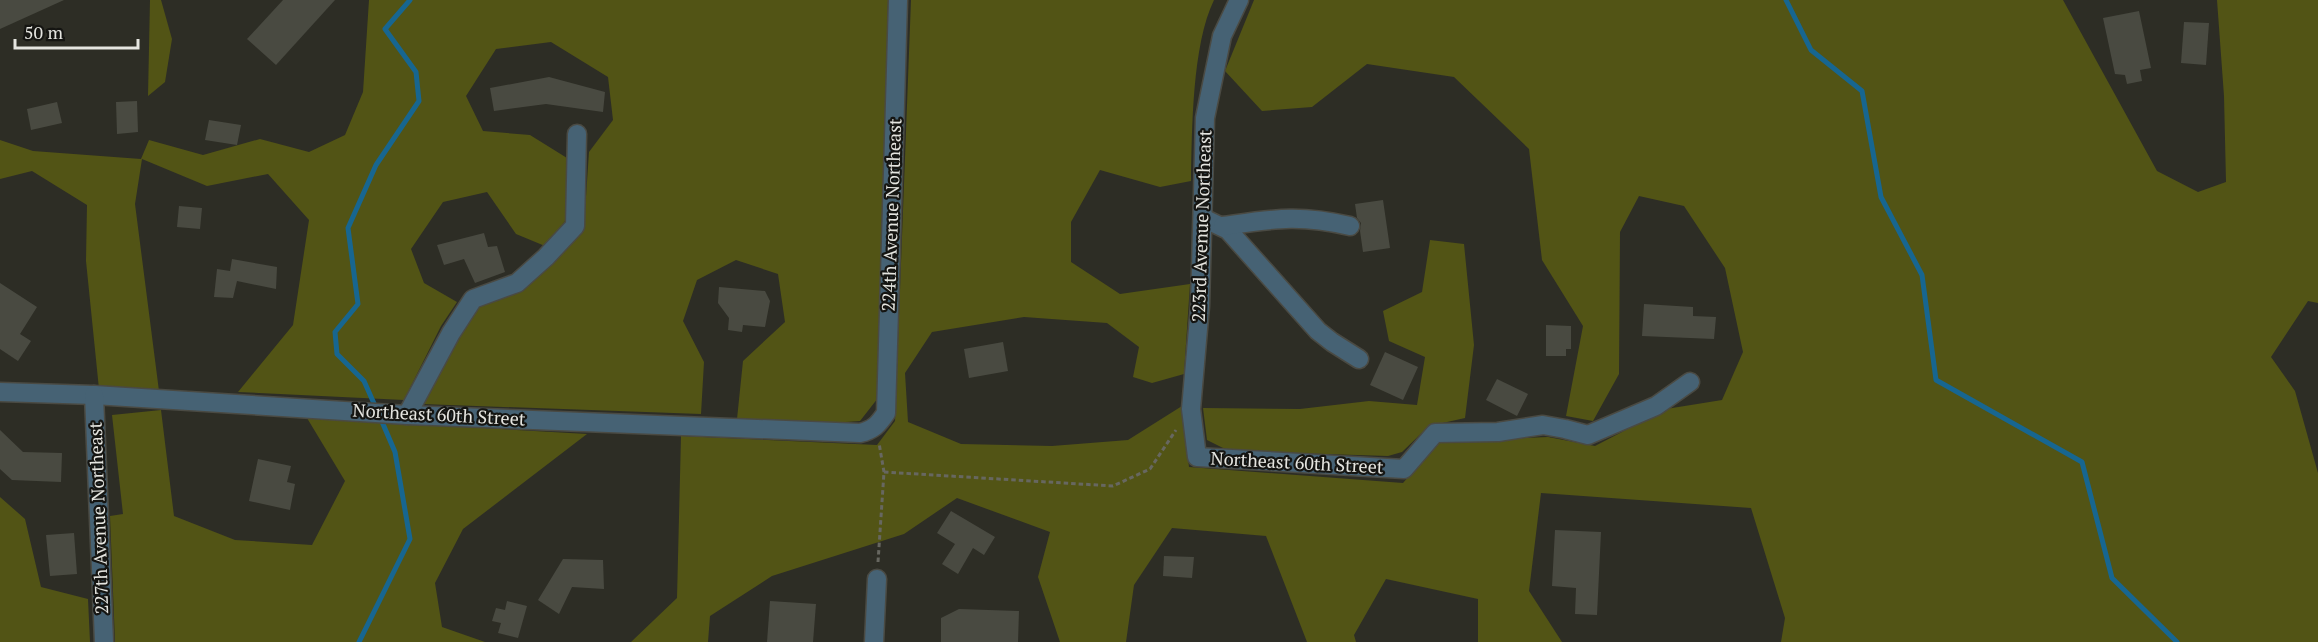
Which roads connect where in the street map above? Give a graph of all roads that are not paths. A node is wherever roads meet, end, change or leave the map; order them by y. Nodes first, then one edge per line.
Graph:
1 (898, 0) edge
2 (1239, 0) edge
3 (577, 134) dead end
4 (1203, 218) junction
5 (1223, 226) junction
6 (1350, 226) dead end
7 (1359, 359) dead end
8 (1690, 382) dead end
9 (0, 392) edge
10 (94, 395) junction
11 (400, 414) junction
12 (877, 427) joint
13 (1197, 457) joint
14 (877, 579) road end
15 (104, 642) edge
16 (874, 642) edge

1 - 12 street, 224th Avenue Northeast
2 - 4 street, 223rd Avenue Northeast
3 - 11 street
4 - 5 street
4 - 13 street, 223rd Avenue Northeast
5 - 6 street
5 - 7 street
8 - 13 street, Northeast 60th Street
9 - 10 street, Northeast 60th Street
10 - 11 street, Northeast 60th Street
10 - 15 street, 227th Avenue Northeast
11 - 12 street, Northeast 60th Street
14 - 16 street

